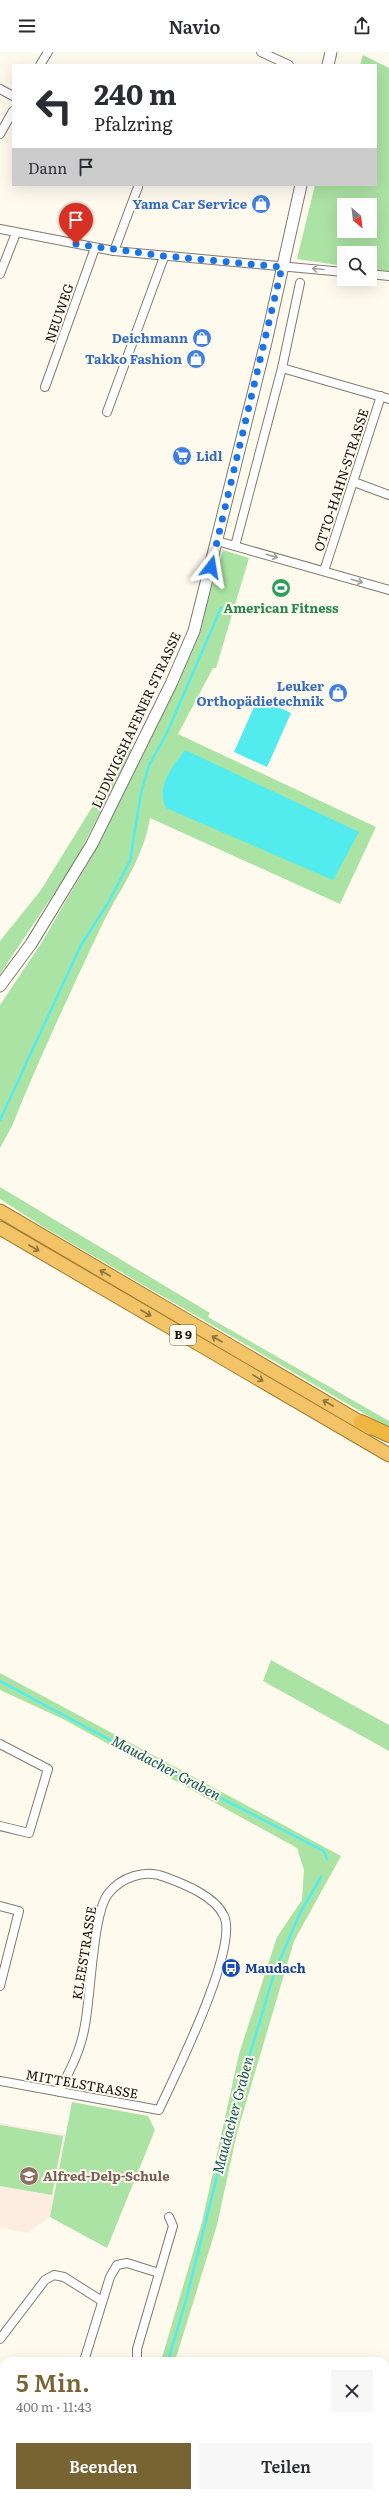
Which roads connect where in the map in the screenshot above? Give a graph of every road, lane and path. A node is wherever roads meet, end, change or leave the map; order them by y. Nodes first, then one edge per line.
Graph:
1 (48, 52) edge
2 (261, 52) edge
3 (331, 52) edge
4 (41, 64) edge
5 (287, 64) edge
6 (328, 64) edge
7 (0, 89) edge
8 (12, 95) edge
9 (12, 113) edge
10 (0, 134) edge
11 (301, 186) edge
12 (138, 187) dead end
13 (0, 229) edge
14 (16, 233) junction
15 (94, 248) junction
16 (114, 250) junction
17 (164, 256) junction
18 (287, 267) junction
19 (337, 271) edge
20 (0, 274) edge
21 (377, 275) edge
22 (389, 276) edge
23 (300, 283) dead end
24 (282, 368) junction
25 (45, 387) dead end
26 (385, 398) edge
27 (107, 412) dead end
28 (354, 482) junction
29 (389, 495) edge
30 (217, 541) junction
31 (235, 546) junction
32 (324, 571) junction
33 (389, 590) edge
34 (0, 986) edge
35 (0, 1211) edge
36 (0, 1228) edge
37 (362, 1422) junction
38 (389, 1435) edge
39 (389, 1439) edge
40 (389, 1455) edge
41 (0, 1744) edge
42 (0, 1826) edge
43 (0, 1906) edge
44 (0, 1986) edge
45 (0, 2081) edge
46 (59, 2092) junction
47 (159, 2110) joint
48 (169, 2217) dead end
49 (159, 2273) junction
50 (102, 2301) junction
51 (0, 2339) edge
52 (85, 2357) edge
53 (137, 2357) edge

1 - 4 street
2 - 5 street
3 - 6 main road
7 - 8 street
9 - 10 street
11 - 18 main road, LUDWIGSHAFENER STRASSE
12 - 16 street
13 - 14 street
14 - 15 street
14 - 20 street
15 - 16 street
15 - 25 street, NEUWEG
16 - 17 street
17 - 18 street
17 - 27 street
19 -> 18 street
18 - 30 main road, LUDWIGSHAFENER STRASSE
21 - 22 street
23 - 24 street
24 - 26 street
24 - 31 street
26 - 28 street, OTTO-HAHN-STRASSE
28 - 29 street
28 - 32 street, OTTO-HAHN-STRASSE
30 - 31 street
30 - 34 main road, LUDWIGSHAFENER STRASSE
31 -> 32 street
32 -> 33 street
37 -> 35 highway, B 9
36 -> 40 highway, B 9
37 - 38 highway
37 - 39 highway, B 9
41 - 42 street
43 - 44 street
45 - 46 street, MITTELSTRASSE
46 - 47 street, MITTELSTRASSE
46 - 47 street, KLEESTRASSE
48 - 49 street
49 - 50 street
49 - 53 street
50 - 51 street
50 - 52 street

